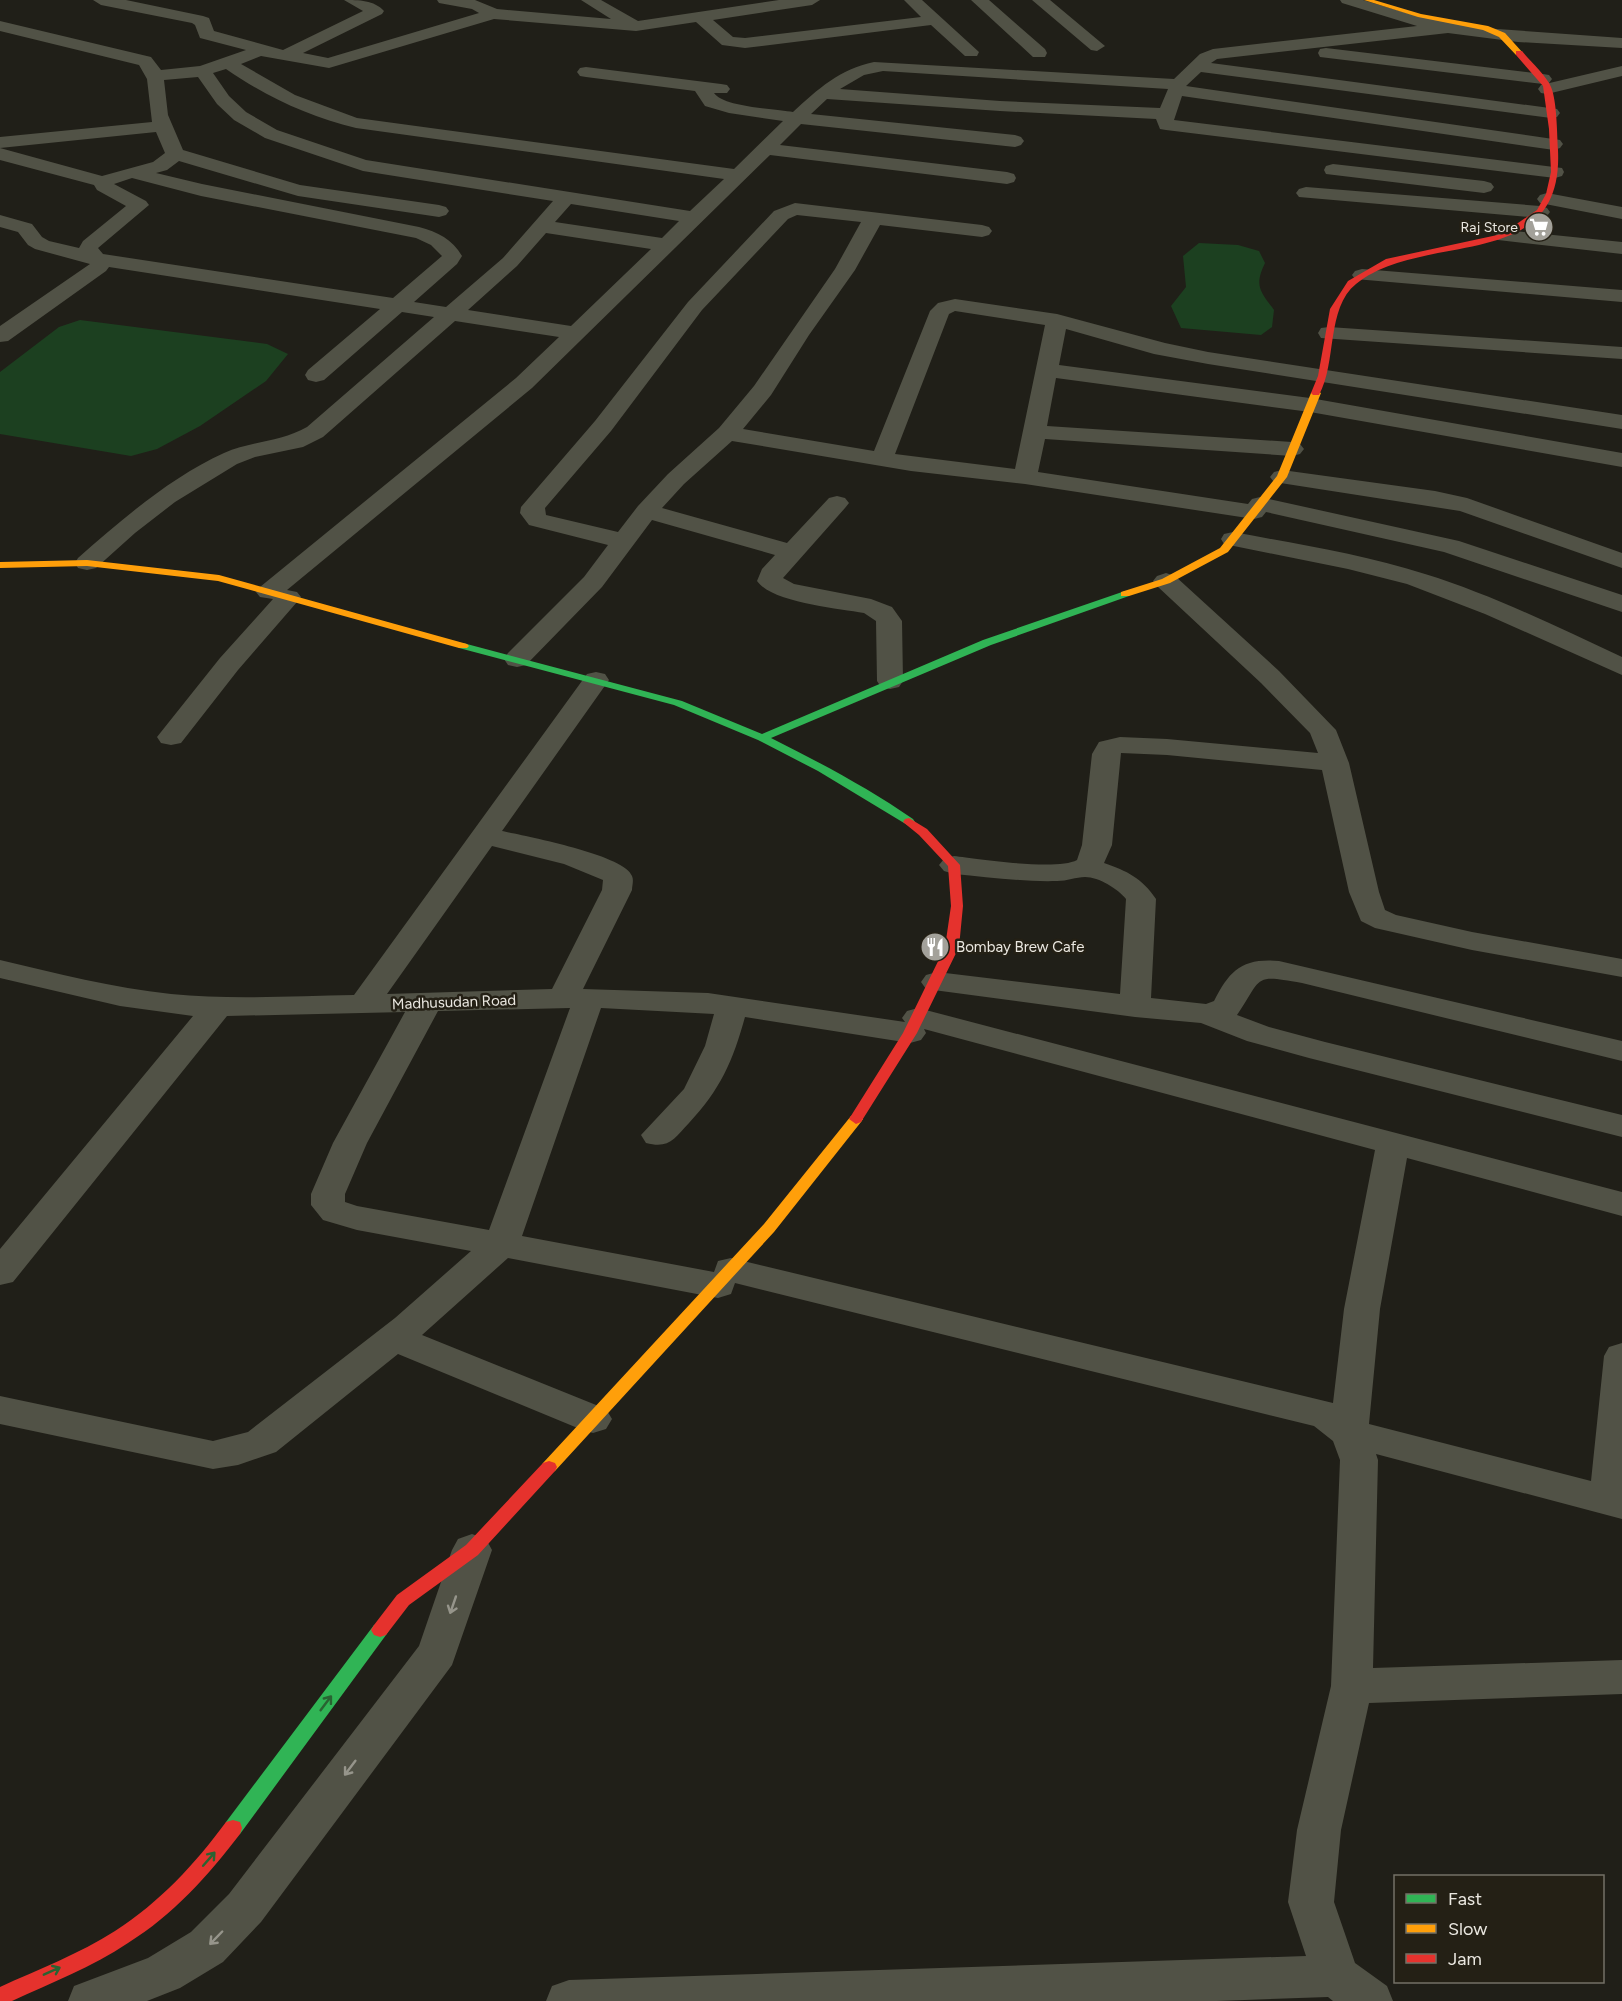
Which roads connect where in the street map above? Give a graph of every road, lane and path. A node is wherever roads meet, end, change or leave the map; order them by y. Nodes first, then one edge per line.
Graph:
1 (101, 0) edge
2 (352, 0) edge
3 (445, 0) edge
4 (589, 0) edge
5 (812, 0) edge
6 (912, 0) edge
7 (980, 0) edge
8 (1040, 0) edge
9 (1348, 0) edge
10 (1367, 0) edge
11 (493, 14) junction
12 (700, 17) junction
13 (935, 20) junction
14 (0, 26) edge
15 (636, 26) junction
16 (1447, 28) junction
17 (1502, 35) junction
18 (1622, 43) edge
19 (1097, 46) dead end
20 (1270, 47) junction
21 (268, 51) junction
22 (971, 52) dead end
23 (1039, 53) dead end
24 (285, 55) junction
25 (226, 62) junction
26 (1197, 66) junction
27 (203, 71) junction
28 (586, 72) dead end
29 (1622, 72) edge
30 (155, 76) junction
31 (1545, 84) junction
32 (701, 87) junction
33 (1177, 87) junction
34 (733, 90) dead end
35 (807, 103) junction
36 (1551, 113) junction
37 (1167, 114) junction
38 (164, 126) junction
39 (1015, 141) dead end
40 (0, 142) edge
41 (1554, 144) junction
42 (766, 149) junction
43 (0, 154) edge
44 (175, 154) junction
45 (1333, 170) dead end
46 (131, 172) junction
47 (1555, 172) junction
48 (739, 175) junction
49 (1007, 178) dead end
50 (104, 182) junction
51 (1504, 189) dead end
52 (1527, 192) dead end
53 (1306, 193) dead end
54 (567, 198) junction
55 (1546, 202) junction
56 (439, 211) dead end
57 (1622, 213) edge
58 (695, 218) junction
59 (873, 219) junction
60 (0, 221) edge
61 (540, 226) junction
62 (982, 231) dead end
63 (1505, 236) junction
64 (666, 245) junction
65 (1622, 249) edge
66 (99, 259) junction
67 (1362, 275) junction
68 (1622, 296) edge
69 (399, 305) junction
70 (451, 313) junction
71 (1057, 320) junction
72 (2, 333) edge
73 (576, 333) junction
74 (1329, 333) junction
75 (1622, 353) edge
76 (1046, 370) junction
77 (316, 375) dead end
78 (1323, 376) junction
79 (1310, 405) junction
80 (1622, 422) edge
81 (1036, 432) junction
82 (727, 433) junction
83 (1293, 450) junction
84 (882, 459) junction
85 (1622, 459) edge
86 (1025, 477) junction
87 (1282, 477) junction
88 (837, 503) dead end
89 (1257, 508) junction
90 (646, 511) junction
91 (1233, 539) junction
92 (624, 541) junction
93 (791, 552) junction
94 (1622, 561) edge
95 (87, 563) junction
96 (0, 565) edge
97 (1166, 581) junction
98 (278, 594) junction
99 (1622, 604) edge
100 (517, 659) junction
101 (1622, 667) edge
102 (596, 680) junction
103 (890, 681) junction
104 (171, 736) dead end
105 (762, 738) junction
106 (1335, 764) junction
107 (486, 836) junction
108 (954, 865) junction
109 (1086, 867) junction
110 (1622, 968) edge
111 (0, 969) edge
112 (937, 982) junction
113 (576, 998) junction
114 (427, 1002) junction
115 (363, 1005) junction
116 (218, 1006) junction
117 (732, 1006) junction
118 (1135, 1006) junction
119 (1207, 1014) junction
120 (914, 1025) junction
121 (1622, 1051) edge
122 (1622, 1126) edge
123 (658, 1135) dead end
124 (1393, 1143) junction
125 (1622, 1204) edge
126 (501, 1245) junction
127 (3, 1265) edge
128 (725, 1277) junction
129 (394, 1338) junction
130 (1622, 1356) edge
131 (0, 1410) edge
132 (593, 1419) junction
133 (1349, 1433) junction
134 (1615, 1502) edge
135 (472, 1550) junction
136 (1622, 1677) edge
137 (1352, 1686) junction
138 (1353, 1989) edge
139 (0, 1997) edge
140 (91, 2001) edge
141 (569, 2001) edge

1 - 21 street
2 - 24 street
3 - 11 street
4 - 15 street
5 - 12 street
6 - 13 street
7 - 23 street
8 - 19 street
9 - 16 street
10 - 17 street
11 - 15 street
11 - 24 street
12 - 13 street
12 - 15 street
13 - 22 street
14 - 30 street
16 - 17 street
16 - 20 street
17 - 18 street
17 - 31 street
20 - 26 street
20 - 31 street
21 - 24 street
21 - 25 street
25 - 27 street
25 - 48 street
26 - 33 street
26 - 36 street
27 - 30 street
27 - 54 street
28 - 32 street
29 - 31 street
30 - 38 street
31 - 36 street
32 - 34 street
32 - 35 street
33 - 35 street
33 - 37 street
33 - 41 street
35 - 37 street
35 - 39 street
35 - 42 street
36 - 41 street
37 - 47 street
38 - 40 street
38 - 44 street
41 - 47 street
42 - 48 street
42 - 49 street
43 - 50 street
44 - 46 street
44 - 56 street
45 - 51 street
46 - 50 street
46 - 69 street
47 - 55 street
48 - 58 street
50 - 66 street
52 - 55 street
53 - 55 street
54 - 58 street
54 - 61 street
55 - 57 street
55 - 63 street
58 - 64 street
59 - 62 street
59 - 82 street
59 - 92 street
60 - 66 street
61 - 64 street
61 - 70 street
63 - 65 street
63 - 67 street
64 - 73 street
66 - 69 street
66 - 72 street
67 - 68 street
67 - 74 street
69 - 70 street
69 - 77 street
70 - 73 street
70 - 95 street
71 - 76 street
71 - 78 street
71 - 84 street
73 - 98 street
74 - 75 street
74 - 78 street
76 - 79 street
76 - 81 street
78 - 79 street
78 - 80 street
79 - 83 street
79 - 85 street
81 - 83 street
81 - 86 street
82 - 84 street
82 - 90 street
83 - 87 street
84 - 86 street
86 - 89 street
87 - 89 street
87 - 94 street
88 - 93 street
89 - 91 street
89 - 99 street
90 - 92 street
90 - 93 street
91 - 97 street
91 - 101 street
92 - 100 street
93 - 103 street
95 - 96 street
95 - 98 street
97 - 103 street
97 - 106 street
98 - 100 street
98 - 104 street
100 - 102 street
102 - 105 street
102 - 107 street
103 - 105 street
105 - 108 street
106 - 109 street
106 - 110 street
107 - 113 street
107 - 115 street
108 - 109 street
108 - 112 street
109 - 118 street
111 - 116 street, Madhusudan Road
112 - 118 street
112 - 120 street
113 - 114 street, Madhusudan Road
113 - 117 street, Madhusudan Road
113 - 126 street
114 - 115 street, Madhusudan Road
114 - 126 street
115 - 116 street, Madhusudan Road
116 - 127 street
117 - 120 street, Madhusudan Road
117 - 123 street
118 - 119 street
119 - 121 street
119 - 122 street
120 - 124 street, Madhusudan Road
120 - 128 street
124 - 125 street, Madhusudan Road
124 - 133 street
126 - 128 street
126 - 129 street
128 - 132 street
128 - 133 street
129 - 131 street
129 - 132 street
130 - 134 street
132 - 135 street
133 - 134 street
133 - 137 street
139 -> 135 street
135 -> 140 street
136 - 137 street
137 - 138 street
138 - 141 street

